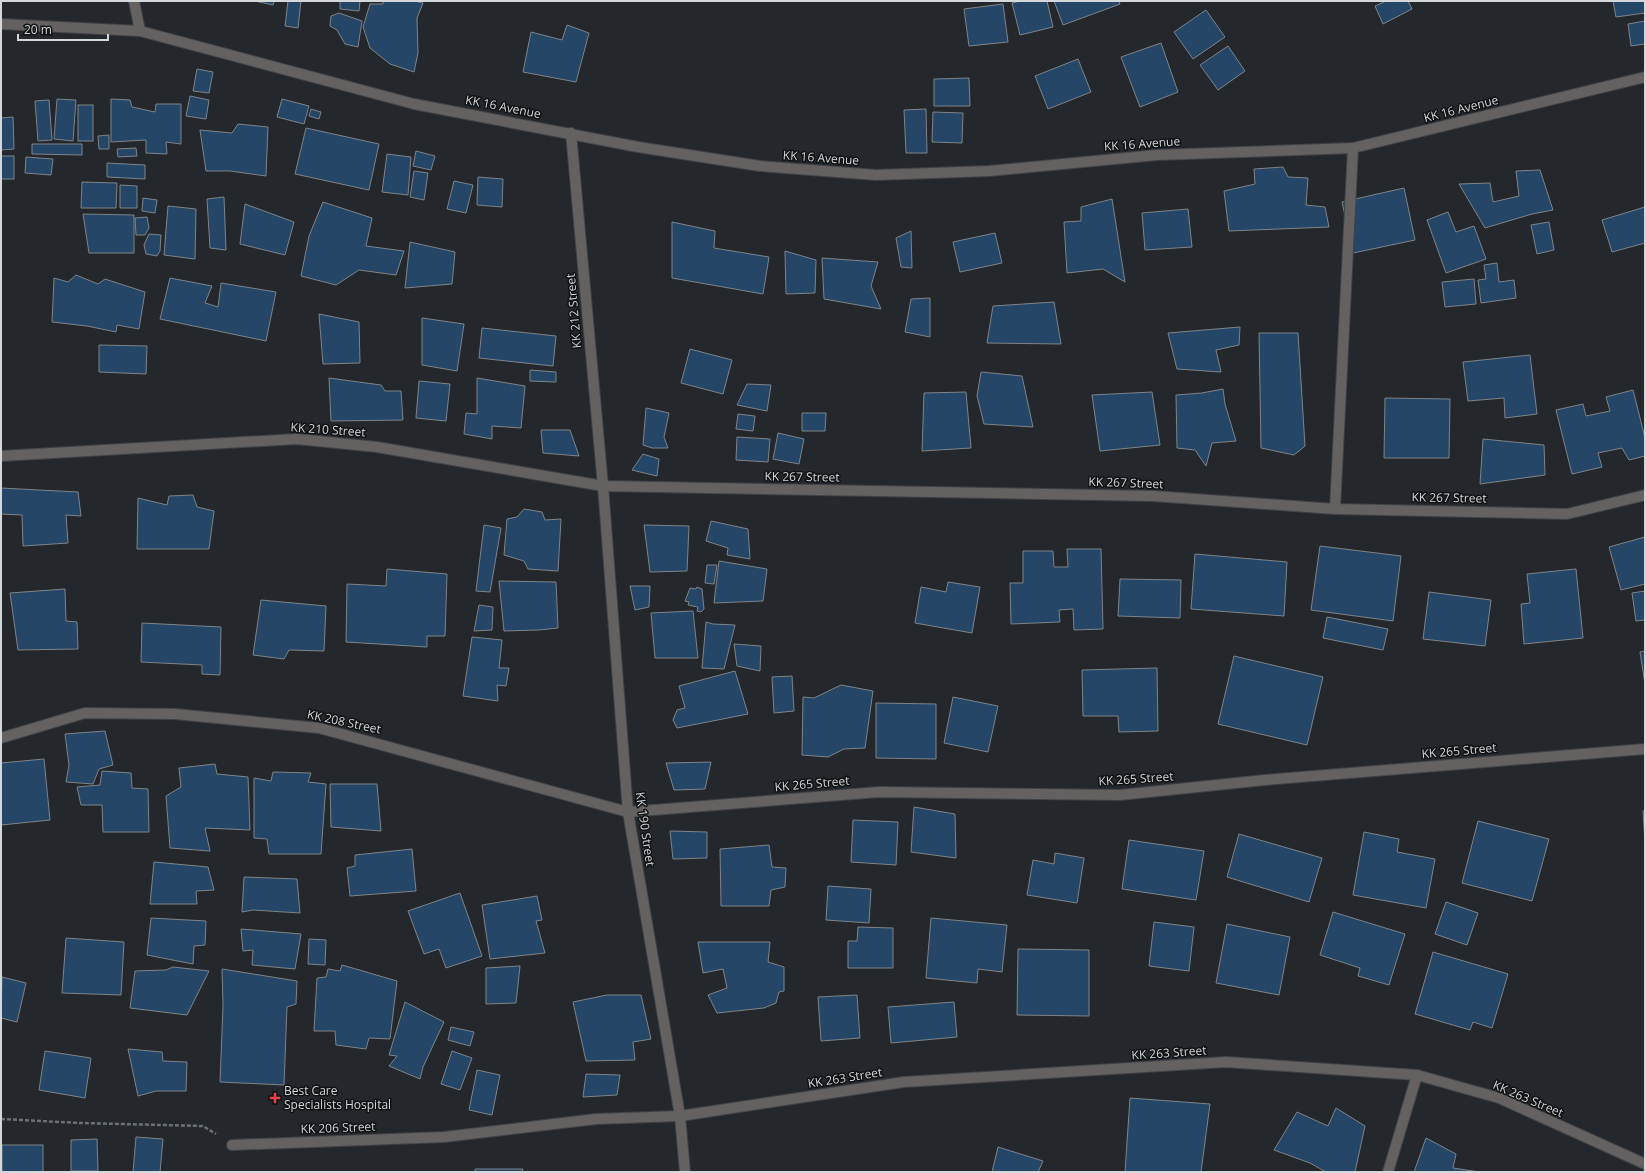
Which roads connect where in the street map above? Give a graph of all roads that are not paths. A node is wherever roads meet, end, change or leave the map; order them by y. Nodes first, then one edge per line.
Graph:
1 (134, 1) edge
2 (1, 24) edge
3 (140, 31) junction
4 (1645, 77) edge
5 (571, 133) junction
6 (1353, 148) junction
7 (1, 456) edge
8 (603, 486) junction
9 (1645, 495) edge
10 (1335, 509) junction
11 (1, 738) edge
12 (1645, 749) edge
13 (628, 812) junction
14 (1417, 1075) junction
15 (680, 1116) junction
16 (232, 1145) road end
17 (1645, 1164) edge
18 (685, 1172) edge
19 (1388, 1172) edge

1 - 3 street
2 - 3 street, KK 16 Avenue
3 - 5 street, KK 16 Avenue
4 - 6 street, KK 16 Avenue
5 - 6 street, KK 16 Avenue
5 - 8 street, KK 212 Street
6 - 10 street
7 - 8 street, KK 210 Street
8 - 10 street, KK 267 Street
8 - 13 street, KK 190 Street
9 - 10 street, KK 267 Street
11 - 13 street, KK 208 Street
12 - 13 street, KK 265 Street
13 - 15 street, KK 190 Street
14 - 15 street, KK 263 Street
14 - 17 street, KK 263 Street
14 - 19 street
15 - 16 street, KK 206 Street
15 - 18 street, KK 190 Street

